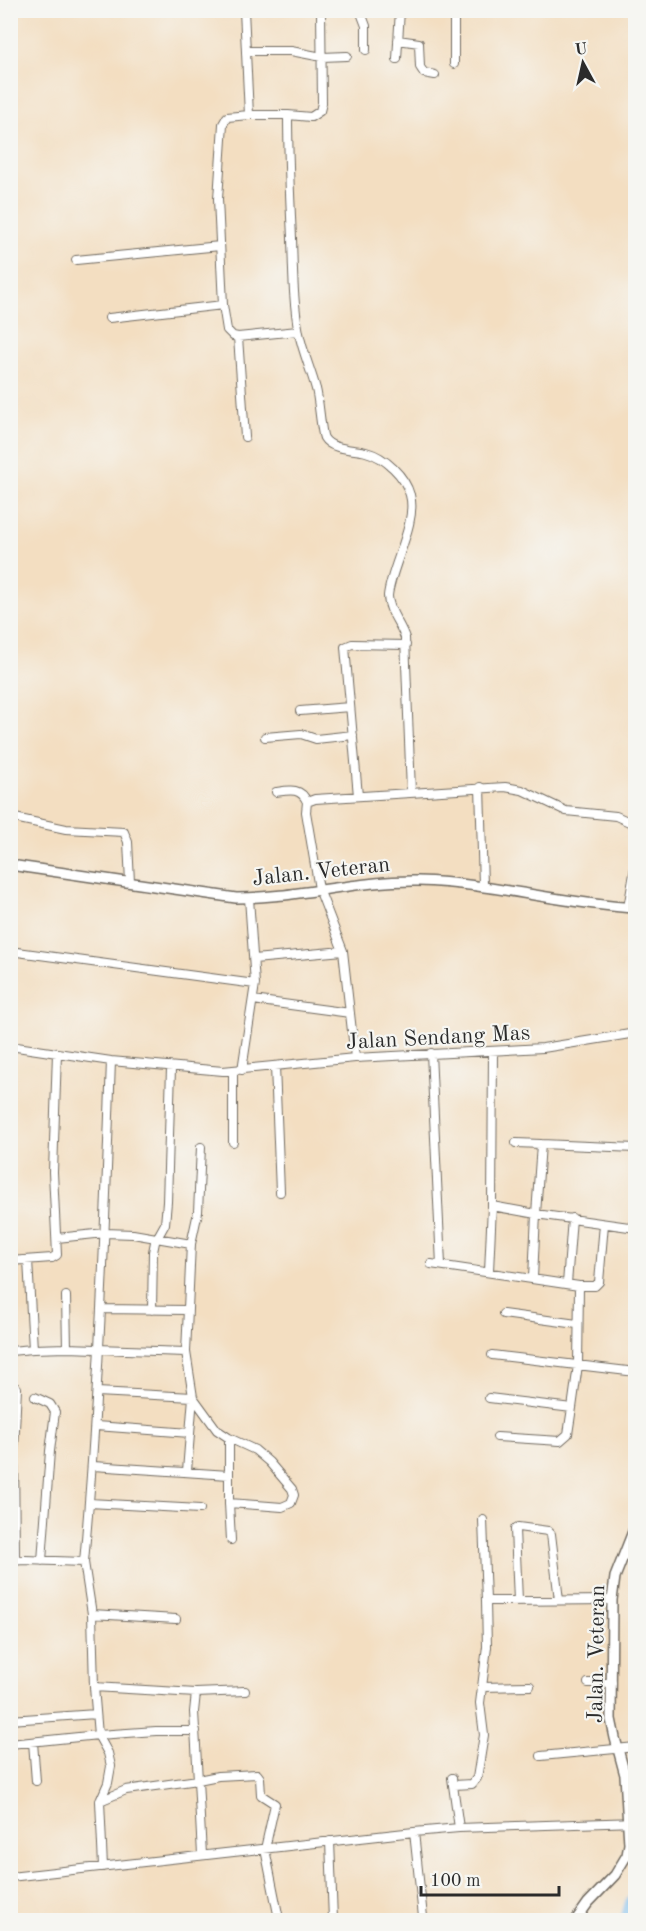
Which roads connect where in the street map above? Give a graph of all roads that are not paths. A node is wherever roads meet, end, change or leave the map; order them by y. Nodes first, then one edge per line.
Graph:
1 (244, 10) edge
2 (321, 10) edge
3 (360, 10) edge
4 (400, 10) edge
5 (454, 10) edge
6 (398, 40) junction
7 (366, 50) dead end
8 (246, 51) junction
9 (346, 56) dead end
10 (322, 57) junction
11 (397, 58) dead end
12 (454, 64) dead end
13 (435, 75) dead end
14 (249, 115) junction
15 (288, 115) junction
16 (220, 246) junction
17 (76, 260) dead end
18 (223, 305) junction
19 (109, 318) dead end
20 (298, 331) junction
21 (238, 337) junction
22 (245, 437) dead end
23 (406, 645) junction
24 (350, 707) junction
25 (300, 711) dead end
26 (353, 735) junction
27 (265, 737) dead end
28 (480, 787) junction
29 (276, 792) dead end
30 (411, 792) junction
31 (358, 796) junction
32 (307, 802) junction
33 (10, 817) edge
34 (636, 825) edge
35 (636, 862) edge
36 (10, 865) edge
37 (130, 882) junction
38 (483, 885) junction
39 (319, 889) junction
40 (249, 898) junction
41 (632, 908) edge
42 (10, 951) edge
43 (344, 951) junction
44 (254, 959) junction
45 (255, 984) junction
46 (253, 1000) junction
47 (350, 1014) junction
48 (636, 1034) edge
49 (10, 1046) edge
50 (493, 1051) junction
51 (57, 1053) junction
52 (431, 1053) junction
53 (355, 1058) junction
54 (111, 1061) junction
55 (275, 1066) junction
56 (171, 1068) junction
57 (237, 1070) junction
58 (233, 1142) dead end
59 (516, 1143) dead end
60 (542, 1144) junction
61 (201, 1147) dead end
62 (636, 1148) edge
63 (280, 1192) dead end
64 (492, 1206) junction
65 (536, 1214) junction
66 (572, 1218) junction
67 (604, 1224) junction
68 (636, 1228) edge
69 (105, 1233) junction
70 (57, 1238) junction
71 (158, 1238) junction
72 (191, 1244) junction
73 (28, 1260) junction
74 (10, 1261) edge
75 (431, 1264) dead end
76 (441, 1265) junction
77 (489, 1271) junction
78 (533, 1278) junction
79 (567, 1284) junction
80 (579, 1286) junction
81 (66, 1296) dead end
82 (101, 1310) junction
83 (152, 1310) junction
84 (188, 1310) junction
85 (503, 1314) dead end
86 (577, 1324) junction
87 (67, 1348) junction
88 (99, 1348) junction
89 (33, 1349) junction
90 (10, 1350) edge
91 (186, 1352) junction
92 (492, 1355) dead end
93 (578, 1365) junction
94 (636, 1372) edge
95 (17, 1388) dead end
96 (97, 1392) junction
97 (35, 1397) dead end
98 (193, 1397) junction
99 (489, 1398) dead end
100 (572, 1408) junction
101 (96, 1426) junction
102 (190, 1433) junction
103 (497, 1437) dead end
104 (229, 1438) junction
105 (93, 1466) junction
106 (188, 1471) junction
107 (229, 1475) junction
108 (89, 1503) junction
109 (229, 1503) junction
110 (200, 1509) dead end
111 (483, 1520) dead end
112 (636, 1524) edge
113 (231, 1540) dead end
114 (13, 1561) edge
115 (42, 1561) junction
116 (84, 1562) junction
117 (559, 1600) junction
118 (612, 1600) junction
119 (486, 1601) junction
120 (518, 1601) junction
121 (92, 1614) junction
122 (176, 1619) dead end
123 (588, 1683) dead end
124 (612, 1683) junction
125 (530, 1686) dead end
126 (482, 1687) junction
127 (94, 1688) junction
128 (245, 1691) dead end
129 (196, 1693) junction
130 (96, 1714) junction
131 (10, 1720) edge
132 (196, 1731) junction
133 (98, 1736) junction
134 (33, 1742) junction
135 (10, 1744) edge
136 (636, 1748) edge
137 (618, 1750) junction
138 (541, 1756) dead end
139 (198, 1780) junction
140 (36, 1781) dead end
141 (100, 1801) junction
142 (632, 1822) edge
143 (459, 1828) junction
144 (414, 1832) junction
145 (330, 1840) junction
146 (265, 1849) junction
147 (202, 1855) junction
148 (103, 1867) junction
149 (10, 1877) edge
150 (278, 1914) dead end
151 (423, 1917) dead end
152 (333, 1920) edge
153 (576, 1920) edge

1 - 8 street
2 - 10 street
3 - 7 street
4 - 6 street
5 - 12 street
6 - 11 street
6 - 13 street
8 - 10 street
8 - 14 street
9 - 10 street
10 - 15 street
14 - 15 street
14 - 16 street
15 - 20 street
16 - 17 street
16 - 18 street
18 - 19 street
18 - 21 street
20 - 21 street
20 - 23 street
21 - 22 street
23 - 24 street
23 - 30 street
24 - 25 street
24 - 26 street
26 - 27 street
26 - 31 street
28 - 30 street
28 - 34 street
28 - 38 street
29 - 32 street
30 - 31 street
31 - 32 street
32 - 39 street
33 - 37 street
35 - 41 street
36 - 37 street, Jalan. Veteran
37 - 40 street, Jalan. Veteran
38 - 39 street, Jalan. Veteran
38 - 41 street, Jalan. Veteran
39 - 40 street, Jalan. Veteran
39 - 43 street
40 - 44 street
42 - 45 street
43 - 44 street
43 - 47 street
44 - 45 street
45 - 46 street
46 - 47 street
46 - 57 street
47 - 53 street
48 - 50 street, Jalan Sendang Mas
49 - 51 street, Jalan Sendang Mas
50 - 52 street, Jalan Sendang Mas
50 - 64 street
51 - 54 street, Jalan Sendang Mas
51 - 70 street
52 - 53 street, Jalan Sendang Mas
52 - 76 street
53 - 55 street, Jalan Sendang Mas
54 - 56 street, Jalan Sendang Mas
54 - 69 street
55 - 57 street, Jalan Sendang Mas
55 - 63 street
56 - 57 street, Jalan Sendang Mas
56 - 71 street
57 - 58 street
59 - 60 street
60 - 62 street
60 - 65 street
61 - 72 street
64 - 65 street
64 - 77 street
65 - 66 street
65 - 78 street
66 - 67 street
66 - 79 street
67 - 68 street
67 - 80 street
69 - 70 street
69 - 71 street
69 - 82 street
70 - 73 street
71 - 72 street
71 - 83 street
72 - 84 street
73 - 74 street
73 - 89 street
75 - 76 street
76 - 77 street
77 - 78 street
78 - 79 street
79 - 80 street
80 - 86 street
81 - 87 street
82 - 83 street
82 - 88 street
83 - 84 street
84 - 91 street
85 - 86 street
86 - 93 street
87 - 88 street
87 - 89 street
88 - 91 street
88 - 96 street
89 - 90 street
91 - 98 street
92 - 93 street
93 - 94 street
93 - 100 street
95 - 114 street
96 - 98 street
96 - 101 street
97 - 115 street
98 - 102 street
98 - 104 street
99 - 100 street
100 - 103 street
101 - 102 street
101 - 105 street
102 - 106 street
104 - 107 street
104 - 109 street
105 - 106 street
105 - 108 street
106 - 107 street
107 - 109 street
108 - 110 street
108 - 116 street
109 - 113 street
111 - 119 street
112 - 118 street, Jalan. Veteran
114 - 115 street
115 - 116 street
116 - 121 street
117 - 118 street
117 - 120 street
117 - 120 street
118 - 124 street, Jalan. Veteran
119 - 120 street
119 - 126 street
121 - 122 street
121 - 127 street
123 - 124 street
124 - 137 street, Jalan. Veteran
125 - 126 street
126 - 143 street
127 - 129 street
127 - 130 street
128 - 129 street
129 - 132 street
130 - 131 street
130 - 133 street
132 - 133 street
132 - 139 street
133 - 134 street
133 - 141 street
134 - 135 street
134 - 140 street
136 - 137 street
137 - 138 street
137 - 142 street, Jalan. Veteran
139 - 141 street
139 - 146 street
139 - 147 street
141 - 148 street
142 - 143 street
142 - 153 street, Jalan. Veteran
143 - 144 street
144 - 145 street
144 - 151 street
145 - 146 street
145 - 152 street
146 - 147 street
146 - 150 street
147 - 148 street
148 - 149 street

